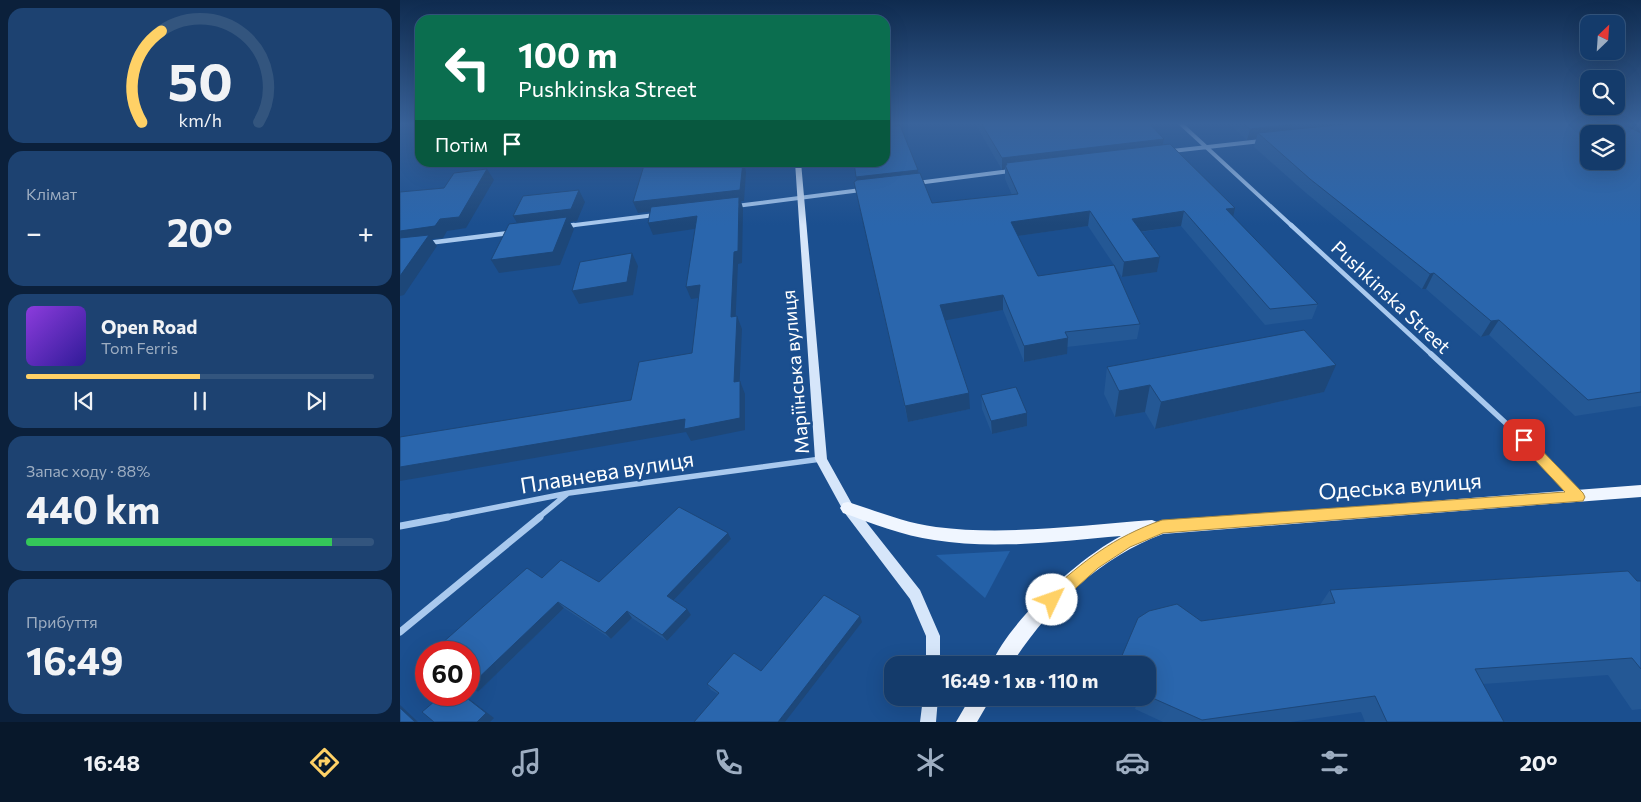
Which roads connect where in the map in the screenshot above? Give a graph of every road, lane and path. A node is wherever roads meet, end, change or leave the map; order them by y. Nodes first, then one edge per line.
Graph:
1 (1216, 157) edge
2 (798, 167) edge
3 (1018, 170) edge
4 (912, 184) edge
5 (865, 190) edge
6 (801, 198) junction
7 (728, 207) edge
8 (658, 215) edge
9 (559, 227) edge
10 (519, 232) edge
11 (420, 244) edge
12 (821, 459) junction
13 (1641, 491) edge
14 (569, 492) junction
15 (1578, 497) junction
16 (848, 508) junction
17 (400, 526) edge
18 (1162, 527) junction
19 (400, 632) edge
20 (933, 656) edge
21 (1006, 656) edge
22 (930, 706) edge
23 (976, 706) edge
24 (928, 722) edge
25 (966, 722) edge

1 - 15 street, Pushkinska Street
2 - 6 main road, Маріїнська вулиця
3 - 4 street
5 - 6 street
6 - 7 street
6 - 12 main road, Маріїнська вулиця
8 - 9 street
10 - 11 street
12 - 14 street, Плавнева вулиця
12 - 16 main road, Маріїнська вулиця
13 - 15 main road, Одеська вулиця
14 - 17 street, Плавнева вулиця
14 - 19 street
15 - 18 main road, Одеська вулиця
16 - 18 main road, Одеська вулиця
16 - 20 main road, Маріїнська вулиця
18 - 21 main road, Одеська вулиця
22 - 24 main road
23 - 25 main road

